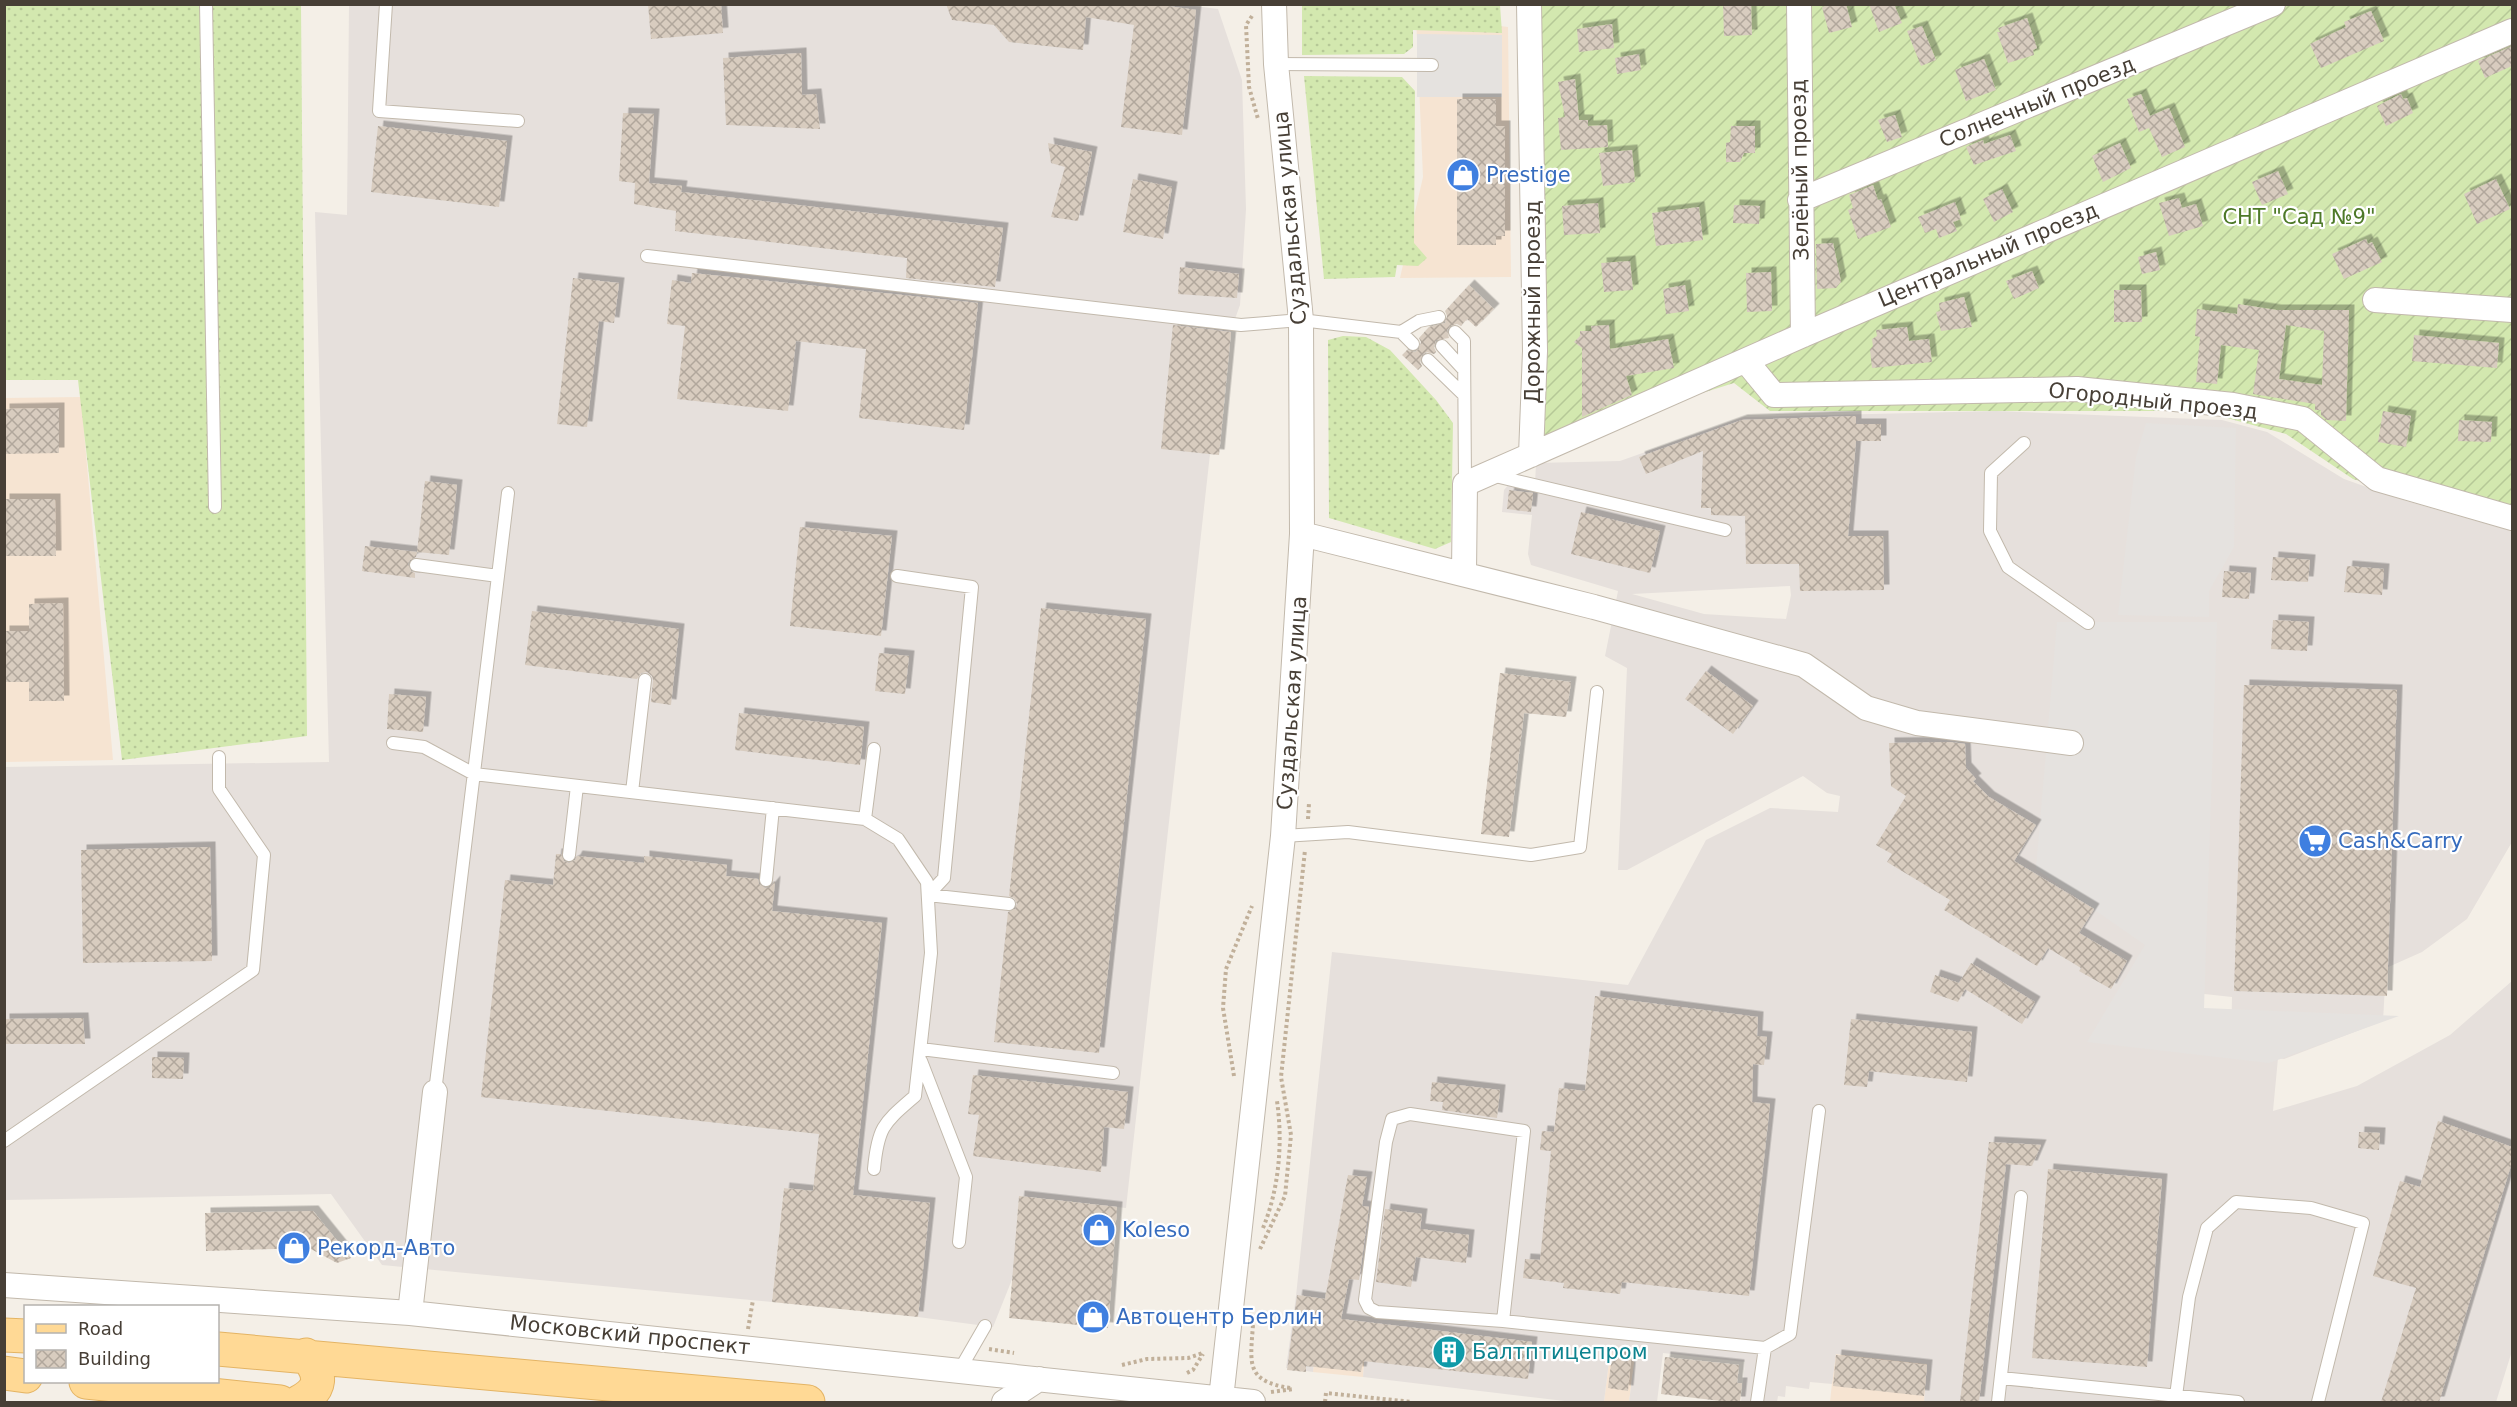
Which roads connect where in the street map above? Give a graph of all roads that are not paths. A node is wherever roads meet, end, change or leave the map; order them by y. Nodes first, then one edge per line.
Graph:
1 (206, 4) edge
2 (386, 4) edge
3 (1274, 4) edge
4 (1529, 4) edge
5 (1799, 4) edge
6 (2273, 4) edge
7 (2512, 31) edge
8 (1276, 64) junction
9 (1432, 65) dead end
10 (518, 121) dead end
11 (1800, 200) junction
12 (647, 256) dead end
13 (2375, 300) dead end
14 (2512, 310) edge
15 (1439, 317) dead end
16 (1301, 320) junction
17 (1401, 332) junction
18 (1455, 332) dead end
19 (1803, 335) junction
20 (1413, 344) dead end
21 (1442, 346) dead end
22 (1428, 360) dead end
23 (1746, 360) junction
24 (1464, 370) junction
25 (1464, 395) junction
26 (2024, 443) dead end
27 (1531, 455) junction
28 (1476, 479) junction
29 (508, 493) dead end
30 (215, 507) dead end
31 (2512, 518) edge
32 (1725, 530) dead end
33 (1302, 534) junction
34 (416, 565) dead end
35 (1464, 573) junction
36 (498, 576) junction
37 (897, 576) dead end
38 (2088, 622) dead end
39 (645, 680) dead end
40 (1597, 692) dead end
41 (393, 743) dead end
42 (2071, 743) dead end
43 (874, 749) dead end
44 (219, 757) dead end
45 (474, 774) junction
46 (577, 786) junction
47 (632, 792) junction
48 (773, 808) junction
49 (865, 819) junction
50 (1283, 836) junction
51 (569, 855) dead end
52 (766, 880) dead end
53 (928, 895) junction
54 (1008, 904) dead end
55 (920, 1053) junction
56 (1113, 1074) dead end
57 (435, 1092) joint
58 (1819, 1111) dead end
59 (4, 1141) edge
60 (874, 1169) dead end
61 (2020, 1197) dead end
62 (959, 1242) dead end
63 (4, 1285) edge
64 (410, 1313) junction
65 (1503, 1321) junction
66 (985, 1326) dead end
67 (1765, 1347) junction
68 (219, 1349) edge
69 (306, 1356) junction
70 (959, 1371) junction
71 (4, 1373) edge
72 (24, 1376) edge
73 (2001, 1378) junction
74 (1039, 1379) junction
75 (93, 1383) edge
76 (2176, 1396) junction
77 (198, 1397) edge
78 (1221, 1399) junction
79 (280, 1402) edge
80 (299, 1402) edge
81 (808, 1402) edge
82 (1004, 1402) edge
83 (1253, 1402) edge
84 (1757, 1402) edge
85 (1998, 1402) edge
86 (2238, 1402) edge
87 (2319, 1402) edge

1 - 30 lane
2 - 10 lane
3 - 8 street, Суздальская улица
4 - 27 street, Дорожный проезд
5 - 11 street, Зелёный проезд
6 - 11 street, Солнечный проезд
7 - 19 street, Центральный проезд
8 - 9 lane
8 - 16 street, Суздальская улица
11 - 19 street, Зелёный проезд
12 - 16 lane
13 - 14 street
15 - 17 lane
16 - 17 lane
16 - 33 street, Суздальская улица
17 - 20 lane
18 - 24 lane
19 - 23 street, Центральный проезд
21 - 24 lane
22 - 25 lane
23 - 27 street, Центральный проезд
23 - 31 street, Огородный проезд
24 - 25 lane
25 - 28 lane
26 - 38 lane
27 - 28 street, Центральный проезд
28 - 32 lane
28 - 35 street
29 - 36 lane
33 - 35 street
33 - 50 street, Суздальская улица
34 - 36 lane
35 - 42 street
36 - 45 lane
37 - 53 lane
39 - 47 lane
40 - 50 lane
41 - 45 lane
43 - 49 lane
44 - 59 lane
45 - 46 lane
45 - 57 lane
46 - 47 lane
46 - 51 lane
47 - 48 lane
48 - 49 lane
48 - 52 lane
49 - 53 lane
50 - 78 street, Суздальская улица
53 - 54 lane
53 - 55 lane
55 - 56 lane
55 - 60 lane
55 - 62 lane
57 - 64 street
58 - 67 lane
61 - 73 lane
63 - 64 street, Московский проспект
64 - 70 street, Московский проспект
65 - 65 lane
65 - 67 lane
66 - 70 lane
67 - 84 lane
68 - 69 main road
69 - 80 main road
69 - 81 main road
70 - 74 street, Московский проспект
71 - 72 main road
73 - 76 lane
73 - 85 lane
74 - 78 street, Московский проспект
74 - 82 street
75 - 77 main road
76 - 86 lane
76 - 87 lane
77 - 79 main road
78 - 83 street, Московский проспект

